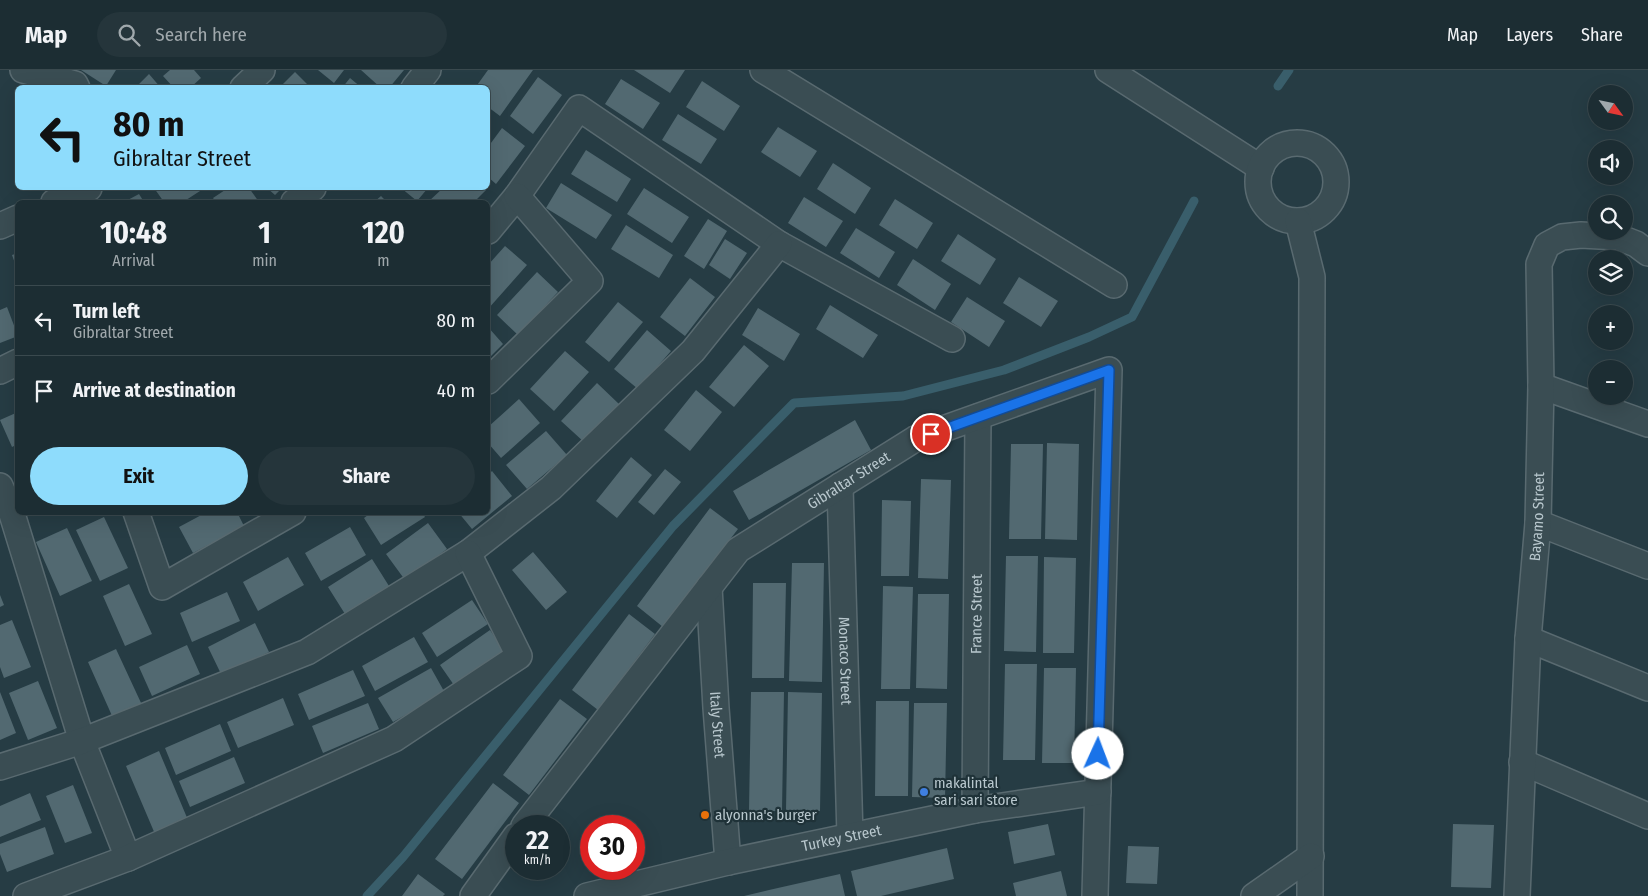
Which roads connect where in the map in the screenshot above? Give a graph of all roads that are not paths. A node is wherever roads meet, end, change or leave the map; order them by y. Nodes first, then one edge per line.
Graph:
1 (23, 70) edge
2 (262, 70) edge
3 (428, 70) edge
4 (763, 70) edge
5 (1108, 70) edge
6 (76, 85) edge
7 (247, 85) edge
8 (416, 85) edge
9 (1261, 168) junction
10 (84, 190) edge
11 (310, 190) edge
12 (517, 196) junction
13 (59, 200) edge
14 (297, 200) edge
15 (15, 219) edge
16 (1298, 222) junction
17 (0, 226) edge
18 (490, 229) edge
19 (779, 244) junction
20 (1648, 253) edge
21 (1114, 285) dead end
22 (952, 339) dead end
23 (15, 364) edge
24 (0, 371) edge
25 (490, 379) edge
26 (1541, 386) junction
27 (978, 417) junction
28 (1648, 424) edge
29 (0, 486) edge
30 (840, 486) junction
31 (10, 515) edge
32 (137, 515) edge
33 (289, 515) edge
34 (1538, 523) junction
35 (468, 554) junction
36 (1648, 566) edge
37 (709, 587) junction
38 (1528, 639) junction
39 (1648, 688) edge
40 (82, 741) junction
41 (1522, 762) junction
42 (0, 767) edge
43 (1098, 792) junction
44 (975, 810) junction
45 (533, 815) edge
46 (1648, 816) edge
47 (850, 836) junction
48 (505, 851) edge
49 (1311, 856) junction
50 (128, 858) junction
51 (728, 862) junction
52 (1523, 893) edge
53 (26, 896) edge
54 (473, 896) edge
55 (587, 896) edge
56 (1095, 896) edge
57 (1254, 896) edge
58 (1310, 896) edge

1 - 6 street
2 - 7 street
3 - 8 street
4 - 21 street
5 - 9 street
9 - 16 street
9 - 16 street
10 - 13 street
11 - 14 street
12 - 18 street
12 - 19 street
12 - 25 street
15 - 17 street
16 - 49 street
19 - 22 street
19 - 35 street
20 - 26 street, Bayamo Street
23 - 24 street
26 - 28 street
26 - 34 street, Bayamo Street
27 - 30 street, Gibraltar Street
27 - 43 street, Gibraltar Street
27 - 44 street, France Street
29 - 31 street
30 - 37 street, Gibraltar Street
30 - 47 street, Monaco Street
31 - 40 street
32 - 33 street
34 - 36 street
34 - 38 street, Bayamo Street
35 - 40 street
35 - 50 street
37 - 45 street, Gibraltar Street
37 - 51 street, Italy Street
38 - 39 street
38 - 41 street, Bayamo Street
40 - 42 street
40 - 50 street
41 - 46 street
41 - 52 street, Bayamo Street
43 - 44 street, Turkey Street
43 - 56 street, Gibraltar Street
44 - 47 street, Turkey Street
47 - 51 street, Turkey Street
48 - 54 street
49 - 57 street
49 - 58 street
50 - 53 street
51 - 55 street, Turkey Street

